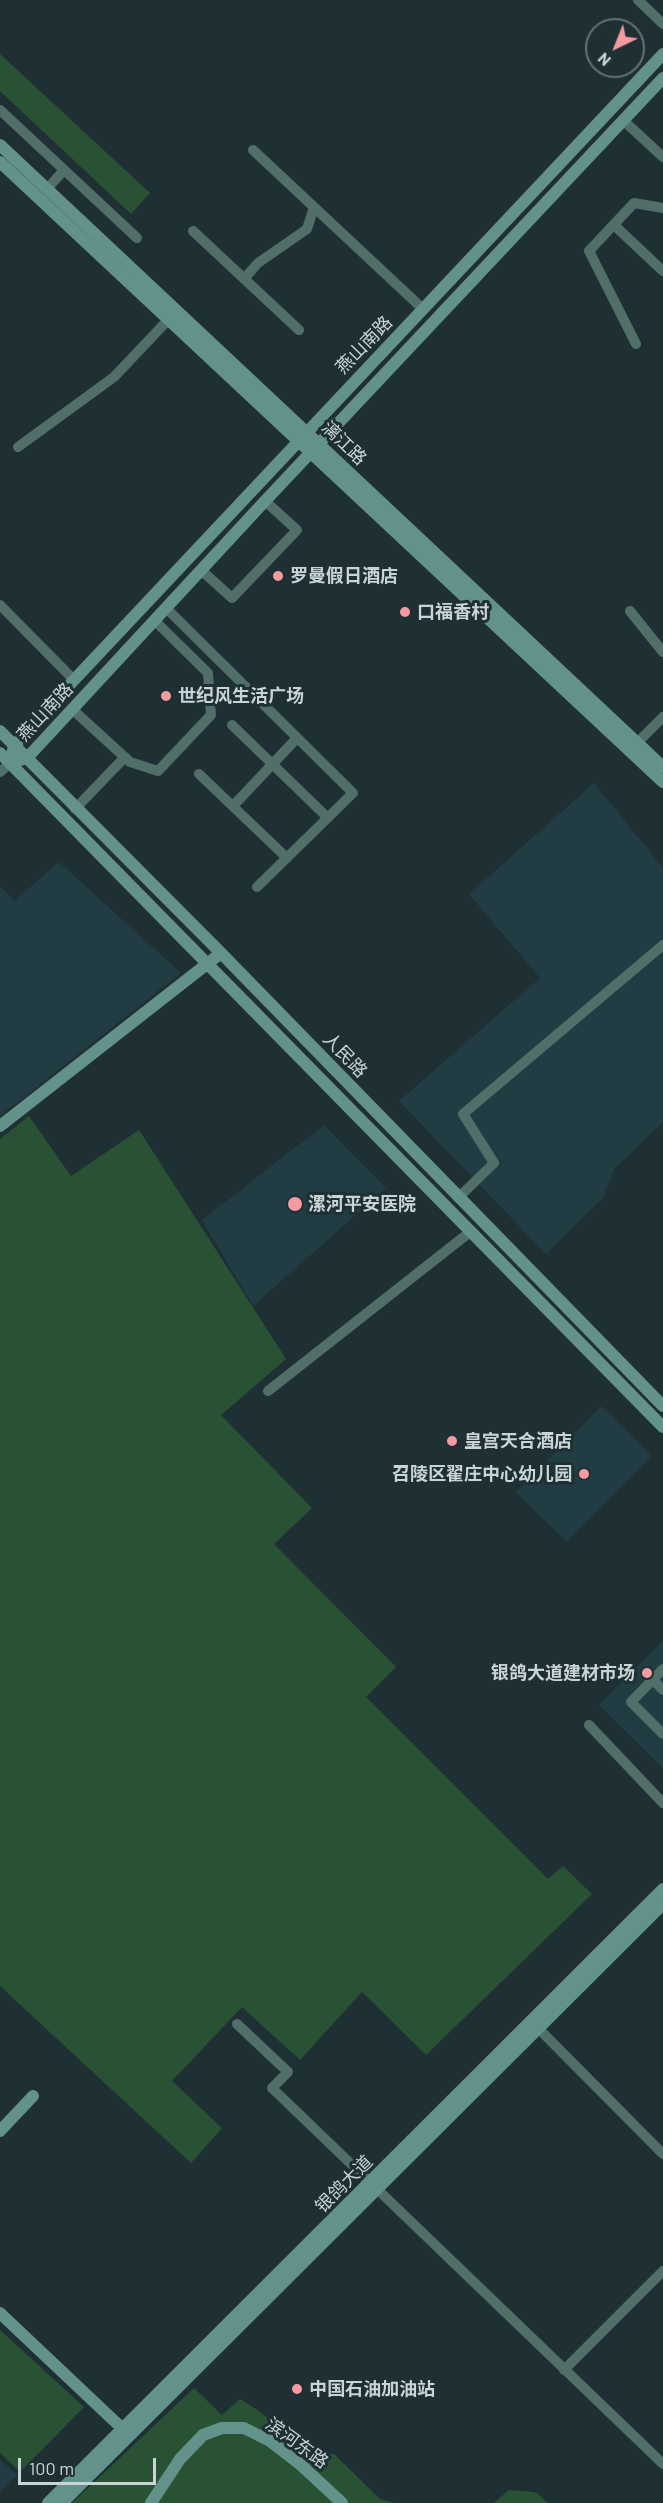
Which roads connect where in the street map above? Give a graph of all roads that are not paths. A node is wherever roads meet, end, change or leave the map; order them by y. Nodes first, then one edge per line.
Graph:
1 (638, 0) edge
2 (663, 24) edge
3 (663, 54) edge
4 (663, 78) edge
5 (611, 109) junction
6 (0, 110) edge
7 (624, 121) junction
8 (0, 145) edge
9 (253, 150) dead end
10 (663, 157) edge
11 (0, 162) edge
12 (64, 170) junction
13 (47, 189) junction
14 (314, 207) junction
15 (662, 210) edge
16 (614, 225) junction
17 (501, 227) junction
18 (194, 231) dead end
19 (137, 238) dead end
20 (513, 238) junction
21 (663, 271) edge
22 (244, 279) junction
23 (423, 309) junction
24 (168, 320) junction
25 (435, 320) junction
26 (299, 330) dead end
27 (636, 344) dead end
28 (306, 432) junction
29 (297, 441) junction
30 (18, 447) dead end
31 (314, 449) junction
32 (265, 501) junction
33 (181, 565) junction
34 (197, 573) junction
35 (0, 605) edge
36 (166, 608) junction
37 (630, 611) dead end
38 (154, 620) junction
39 (663, 652) edge
40 (74, 680) junction
41 (72, 709) junction
42 (663, 717) edge
43 (232, 726) dead end
44 (0, 731) edge
45 (297, 738) junction
46 (14, 746) junction
47 (633, 747) junction
48 (0, 753) edge
49 (124, 757) junction
50 (27, 758) junction
51 (10, 763) junction
52 (272, 764) junction
53 (663, 767) edge
54 (0, 772) edge
55 (199, 774) dead end
56 (663, 782) edge
57 (233, 806) junction
58 (75, 809) junction
59 (328, 818) junction
60 (287, 858) junction
61 (257, 888) dead end
62 (663, 945) edge
63 (221, 953) junction
64 (206, 965) junction
65 (0, 1126) edge
66 (458, 1198) junction
67 (470, 1232) junction
68 (268, 1391) dead end
69 (663, 1406) edge
70 (663, 1427) edge
71 (663, 1669) edge
72 (653, 1680) junction
73 (663, 1690) edge
74 (588, 1725) dead end
75 (663, 1734) edge
76 (663, 1803) edge
77 (663, 1889) edge
78 (663, 1904) edge
79 (237, 2024) dead end
80 (538, 2028) junction
81 (33, 2096) dead end
82 (0, 2131) edge
83 (663, 2154) edge
84 (375, 2185) junction
85 (663, 2271) edge
86 (0, 2313) edge
87 (564, 2370) junction
88 (126, 2433) junction
89 (663, 2464) edge
90 (48, 2503) edge
91 (62, 2503) edge
92 (151, 2503) edge
93 (342, 2503) edge

1 - 2 street
3 - 5 main road, 燕山南路
4 - 7 main road, 燕山南路
5 - 7 main road
5 - 17 main road, 燕山南路
6 - 12 street
7 - 10 street
7 - 20 main road, 燕山南路
8 - 13 main road, 漓江路
9 - 14 street
11 - 24 main road, 漓江路
12 - 13 street
12 - 19 street
13 - 28 main road, 漓江路
14 - 22 street
14 - 23 street
15 - 16 street
16 - 21 street
16 - 27 street
17 - 20 main road
17 - 23 main road, 燕山南路
18 - 22 street
20 - 25 main road, 燕山南路
22 - 26 street
23 - 25 main road
23 - 28 main road, 燕山南路
24 - 29 main road, 漓江路
24 - 30 street
25 - 31 main road, 燕山南路
28 - 29 main road, 燕山南路
28 - 31 main road, 漓江路
29 - 31 main road, 漓江路
29 - 33 main road, 燕山南路
31 - 32 main road, 燕山南路
31 - 47 main road, 漓江路
32 - 34 main road, 燕山南路
32 - 34 street
33 - 34 main road
33 - 40 main road, 燕山南路
34 - 36 main road, 燕山南路
35 - 40 street
36 - 38 main road, 燕山南路
36 - 45 street
37 - 39 street
38 - 41 main road, 燕山南路
38 - 49 street
40 - 46 main road, 燕山南路
41 - 49 street
41 - 50 main road, 燕山南路
42 - 47 street
43 - 52 street
44 - 46 main road, 人民路
45 - 52 street
45 - 59 street
46 - 50 main road, 人民路
46 - 51 main road, 燕山南路
47 - 53 main road, 漓江路
47 - 56 main road, 漓江路
48 - 51 main road, 人民路
49 - 58 street
50 - 51 main road, 燕山南路
50 - 58 main road, 人民路
51 - 54 street
51 - 64 main road, 人民路
52 - 57 street
52 - 59 street
55 - 57 street
57 - 60 street
58 - 63 main road, 人民路
59 - 60 street
60 - 61 street
62 - 66 street
63 - 64 main road
63 - 66 main road, 人民路
64 - 65 main road
64 - 67 main road, 人民路
66 - 69 main road, 人民路
67 - 68 street
67 - 70 main road, 人民路
71 - 72 street
72 - 73 street
72 - 75 street
74 - 76 street
77 - 84 main road, 银鸽大道
78 - 80 main road, 银鸽大道
79 - 84 street
80 - 83 street
80 - 84 main road, 银鸽大道
81 - 82 main road
84 - 87 street
84 - 88 main road, 银鸽大道
85 - 87 street
86 - 88 main road
87 - 89 street
88 - 90 main road, 银鸽大道
88 - 91 main road, 银鸽大道
92 - 93 main road, 滨河东路

